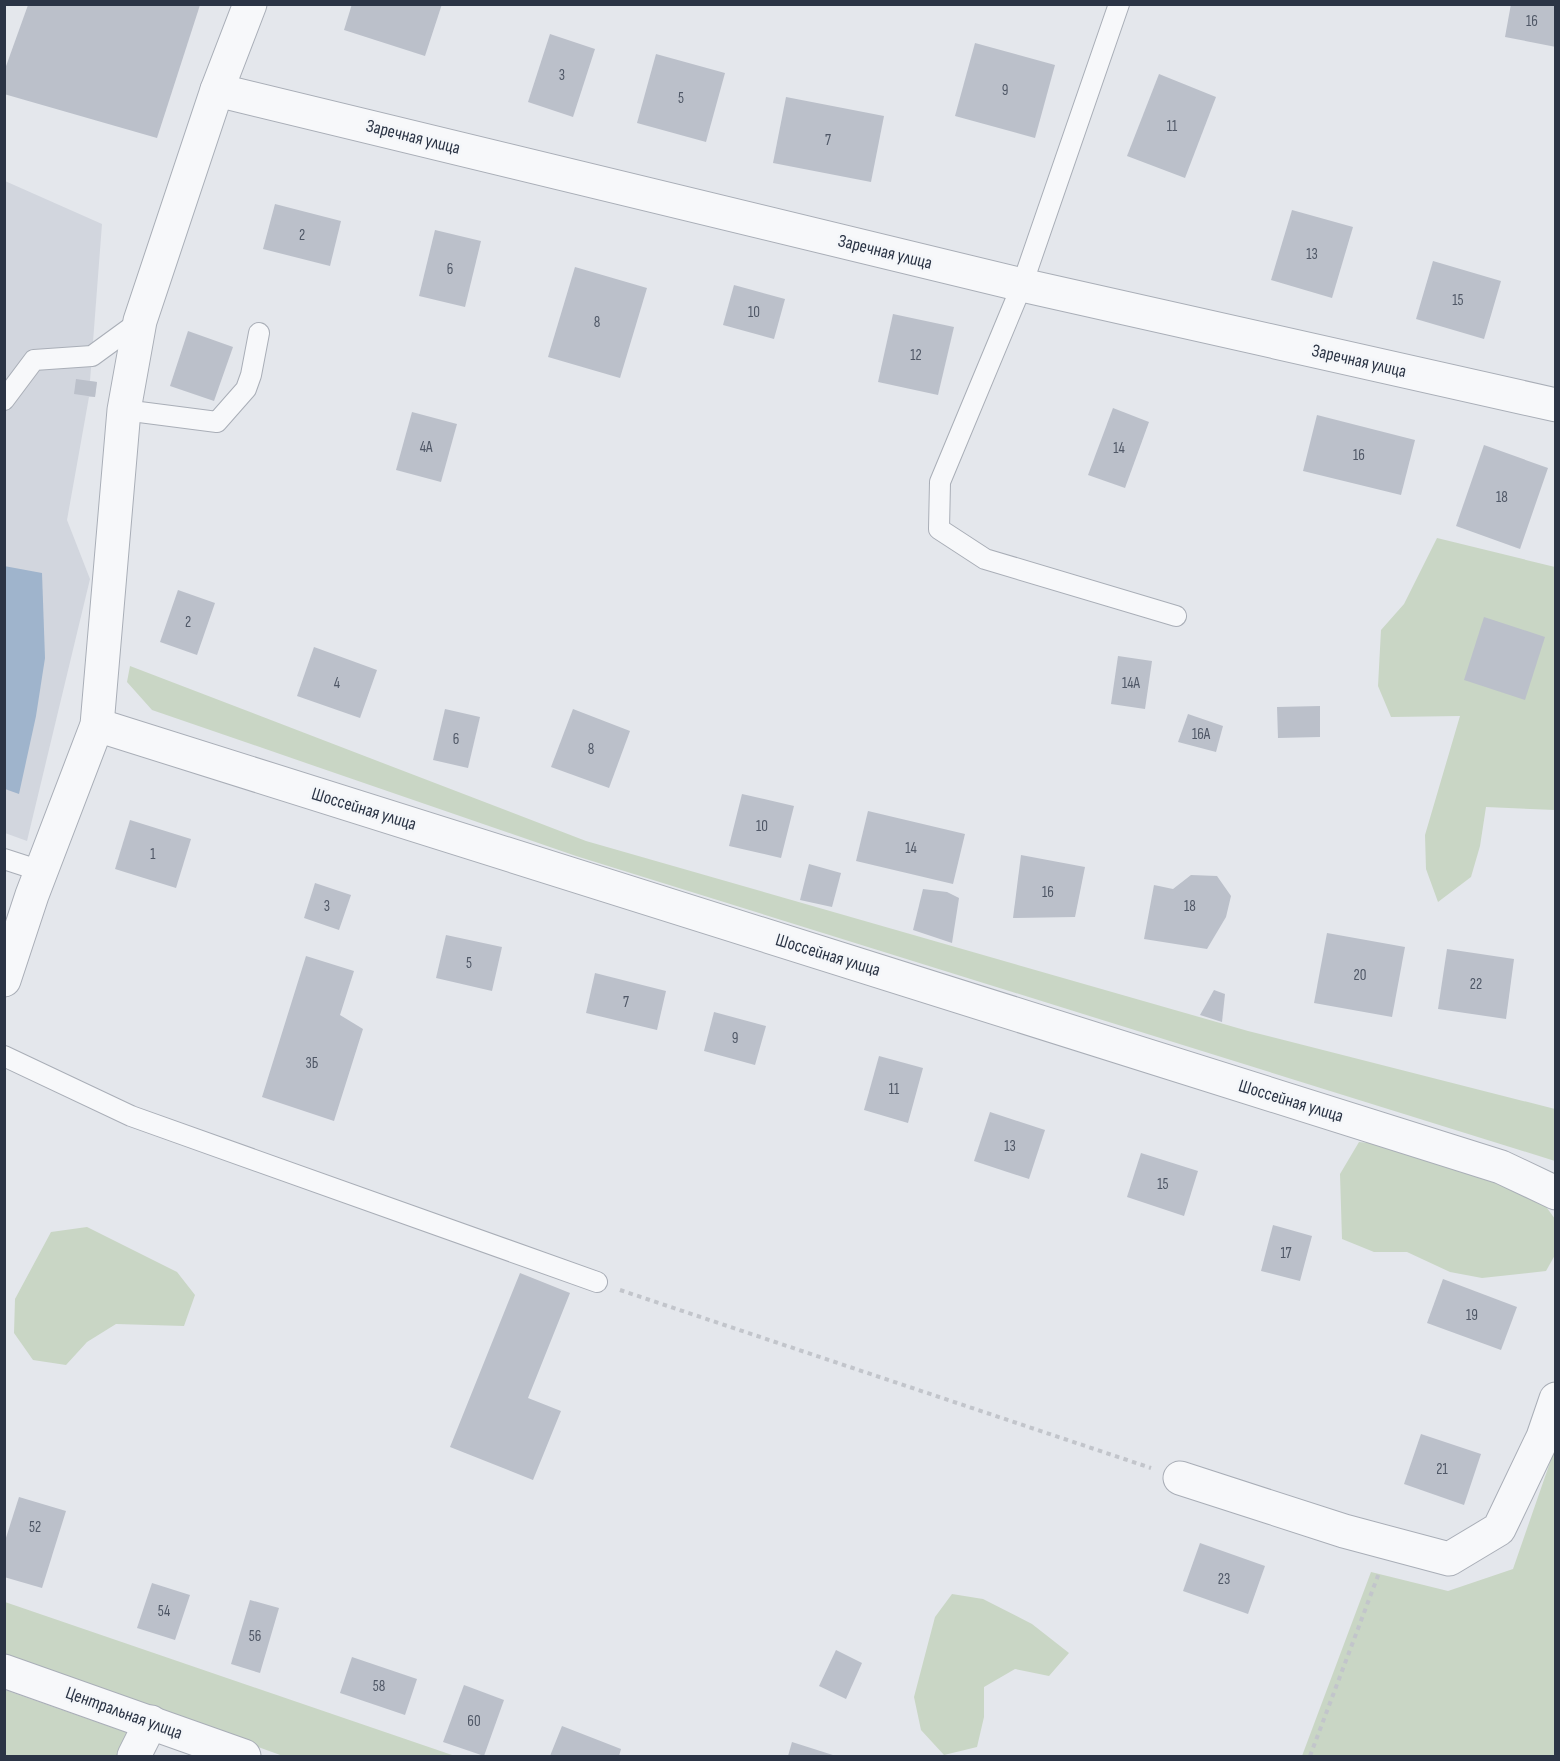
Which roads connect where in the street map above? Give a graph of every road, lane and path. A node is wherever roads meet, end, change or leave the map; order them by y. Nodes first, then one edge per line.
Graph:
1 (250, 4) edge
2 (1119, 4) edge
3 (217, 90) junction
4 (1022, 285) junction
5 (140, 321) junction
6 (259, 333) dead end
7 (4, 400) edge
8 (1556, 405) edge
9 (124, 410) junction
10 (1176, 616) dead end
11 (97, 725) junction
12 (4, 859) edge
13 (41, 871) junction
14 (4, 980) edge
15 (4, 1056) edge
16 (1556, 1193) edge
17 (597, 1282) joint
18 (1556, 1399) edge
19 (1180, 1478) joint
20 (1390, 1544) junction
21 (4, 1671) edge
22 (151, 1722) junction
23 (134, 1756) edge
24 (244, 1756) edge
25 (1310, 1756) edge

1 - 3 street
2 - 4 lane
3 - 4 street, Заречная улица
3 - 5 street
4 - 8 street, Заречная улица
4 - 10 lane
5 - 7 lane
5 - 9 street
6 - 9 lane
9 - 11 street
11 - 13 street
11 - 16 street, Шоссейная улица
12 - 13 lane
13 - 14 street
15 - 17 lane
17 - 19 path
18 - 20 street
19 - 20 street
20 - 25 path
21 - 22 street, Центральная улица
22 - 23 street
22 - 24 street, Центральная улица

